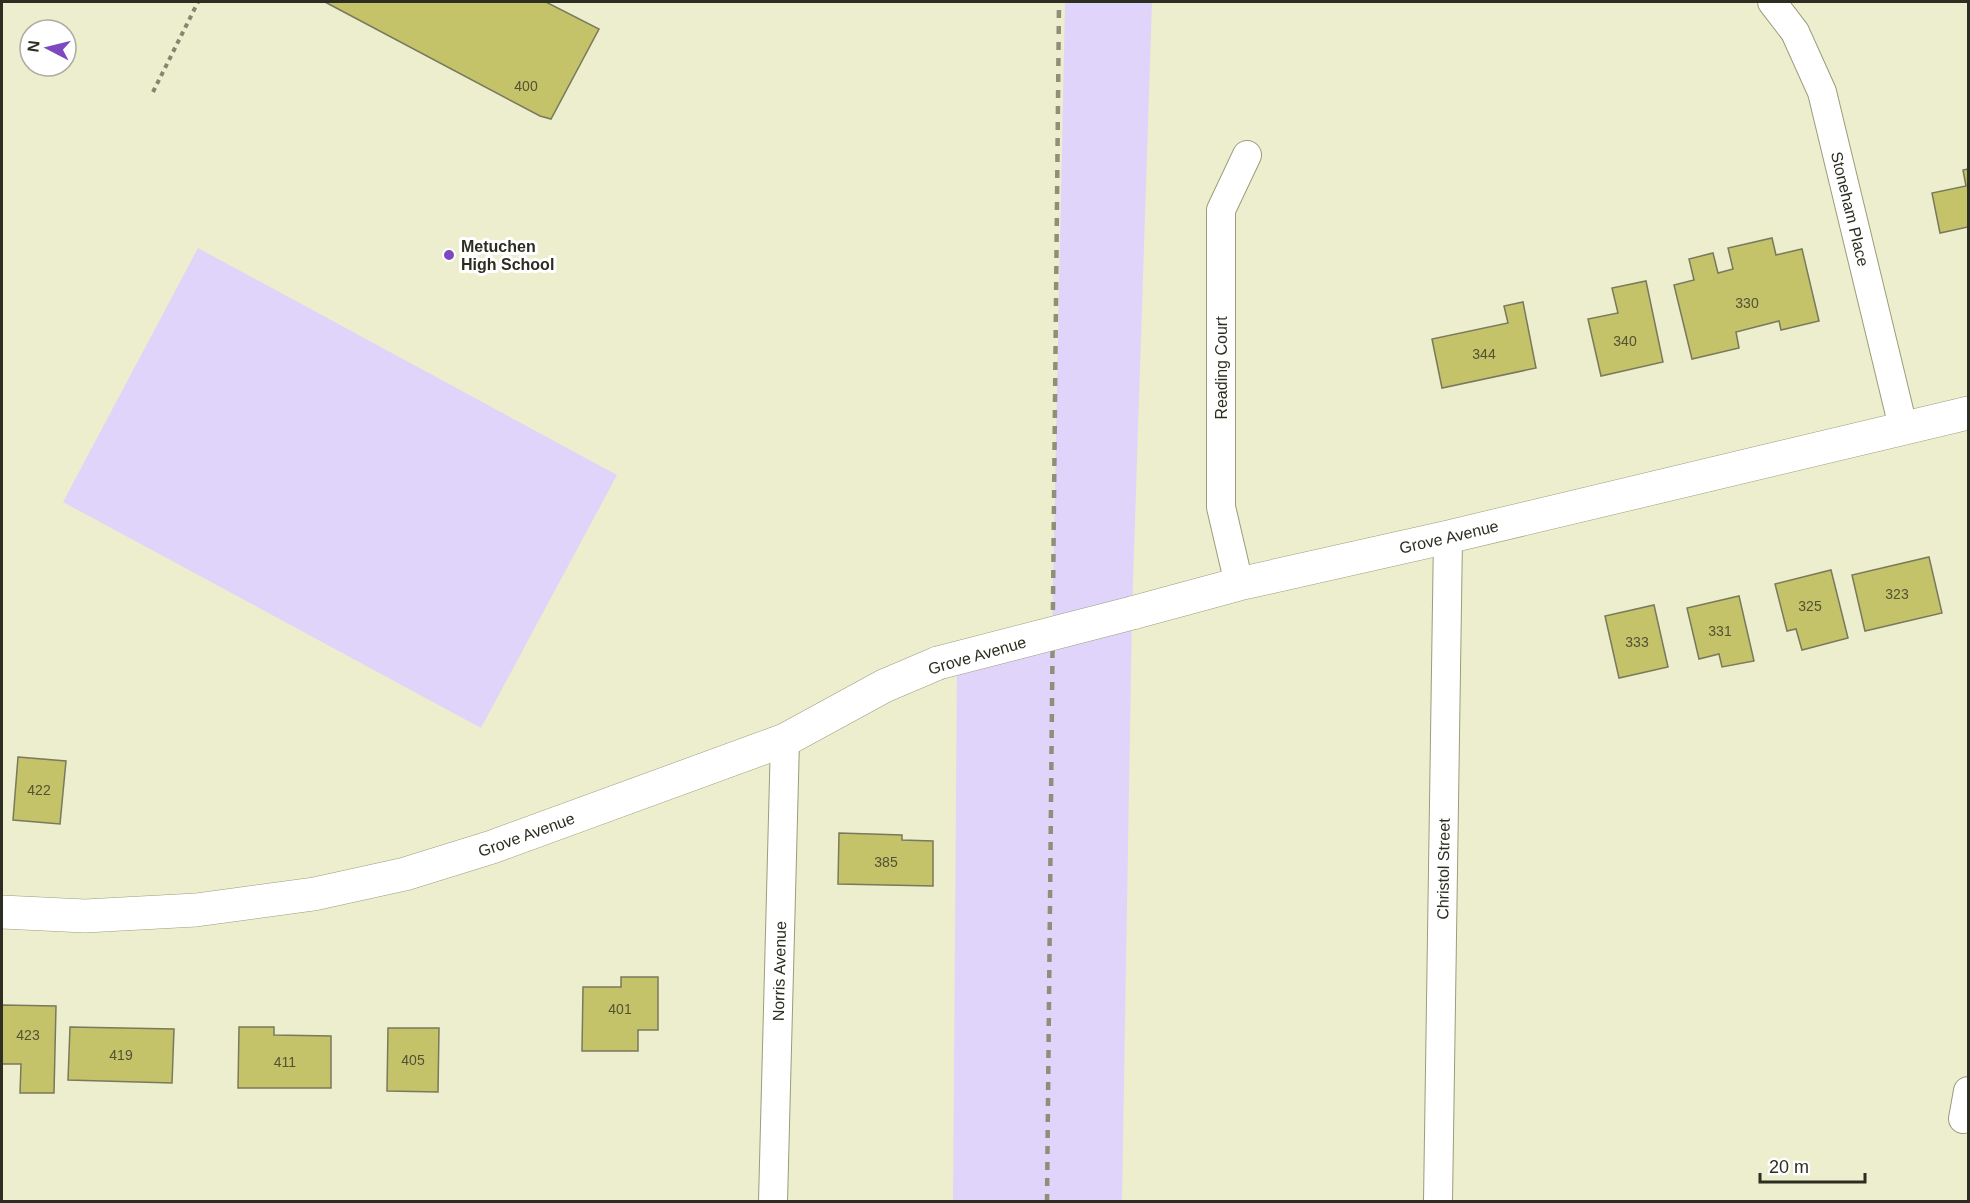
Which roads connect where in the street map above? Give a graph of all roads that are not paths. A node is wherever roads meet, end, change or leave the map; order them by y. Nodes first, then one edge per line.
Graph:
1 (1772, 2) edge
2 (1247, 155) dead end
3 (1968, 412) edge
4 (1903, 427) junction
5 (1448, 537) junction
6 (1239, 584) junction
7 (785, 740) junction
8 (2, 912) edge
9 (1968, 1091) edge
10 (1963, 1119) dead end
11 (773, 1202) edge
12 (1438, 1202) edge

1 - 4 street, Stoneham Place
2 - 6 street, Reading Court
3 - 4 street, Grove Avenue
4 - 5 street, Grove Avenue
5 - 6 street, Grove Avenue
5 - 12 street, Christol Street
6 - 7 street, Grove Avenue, bridge
7 - 8 street, Grove Avenue
7 - 11 street, Norris Avenue
9 - 10 street

